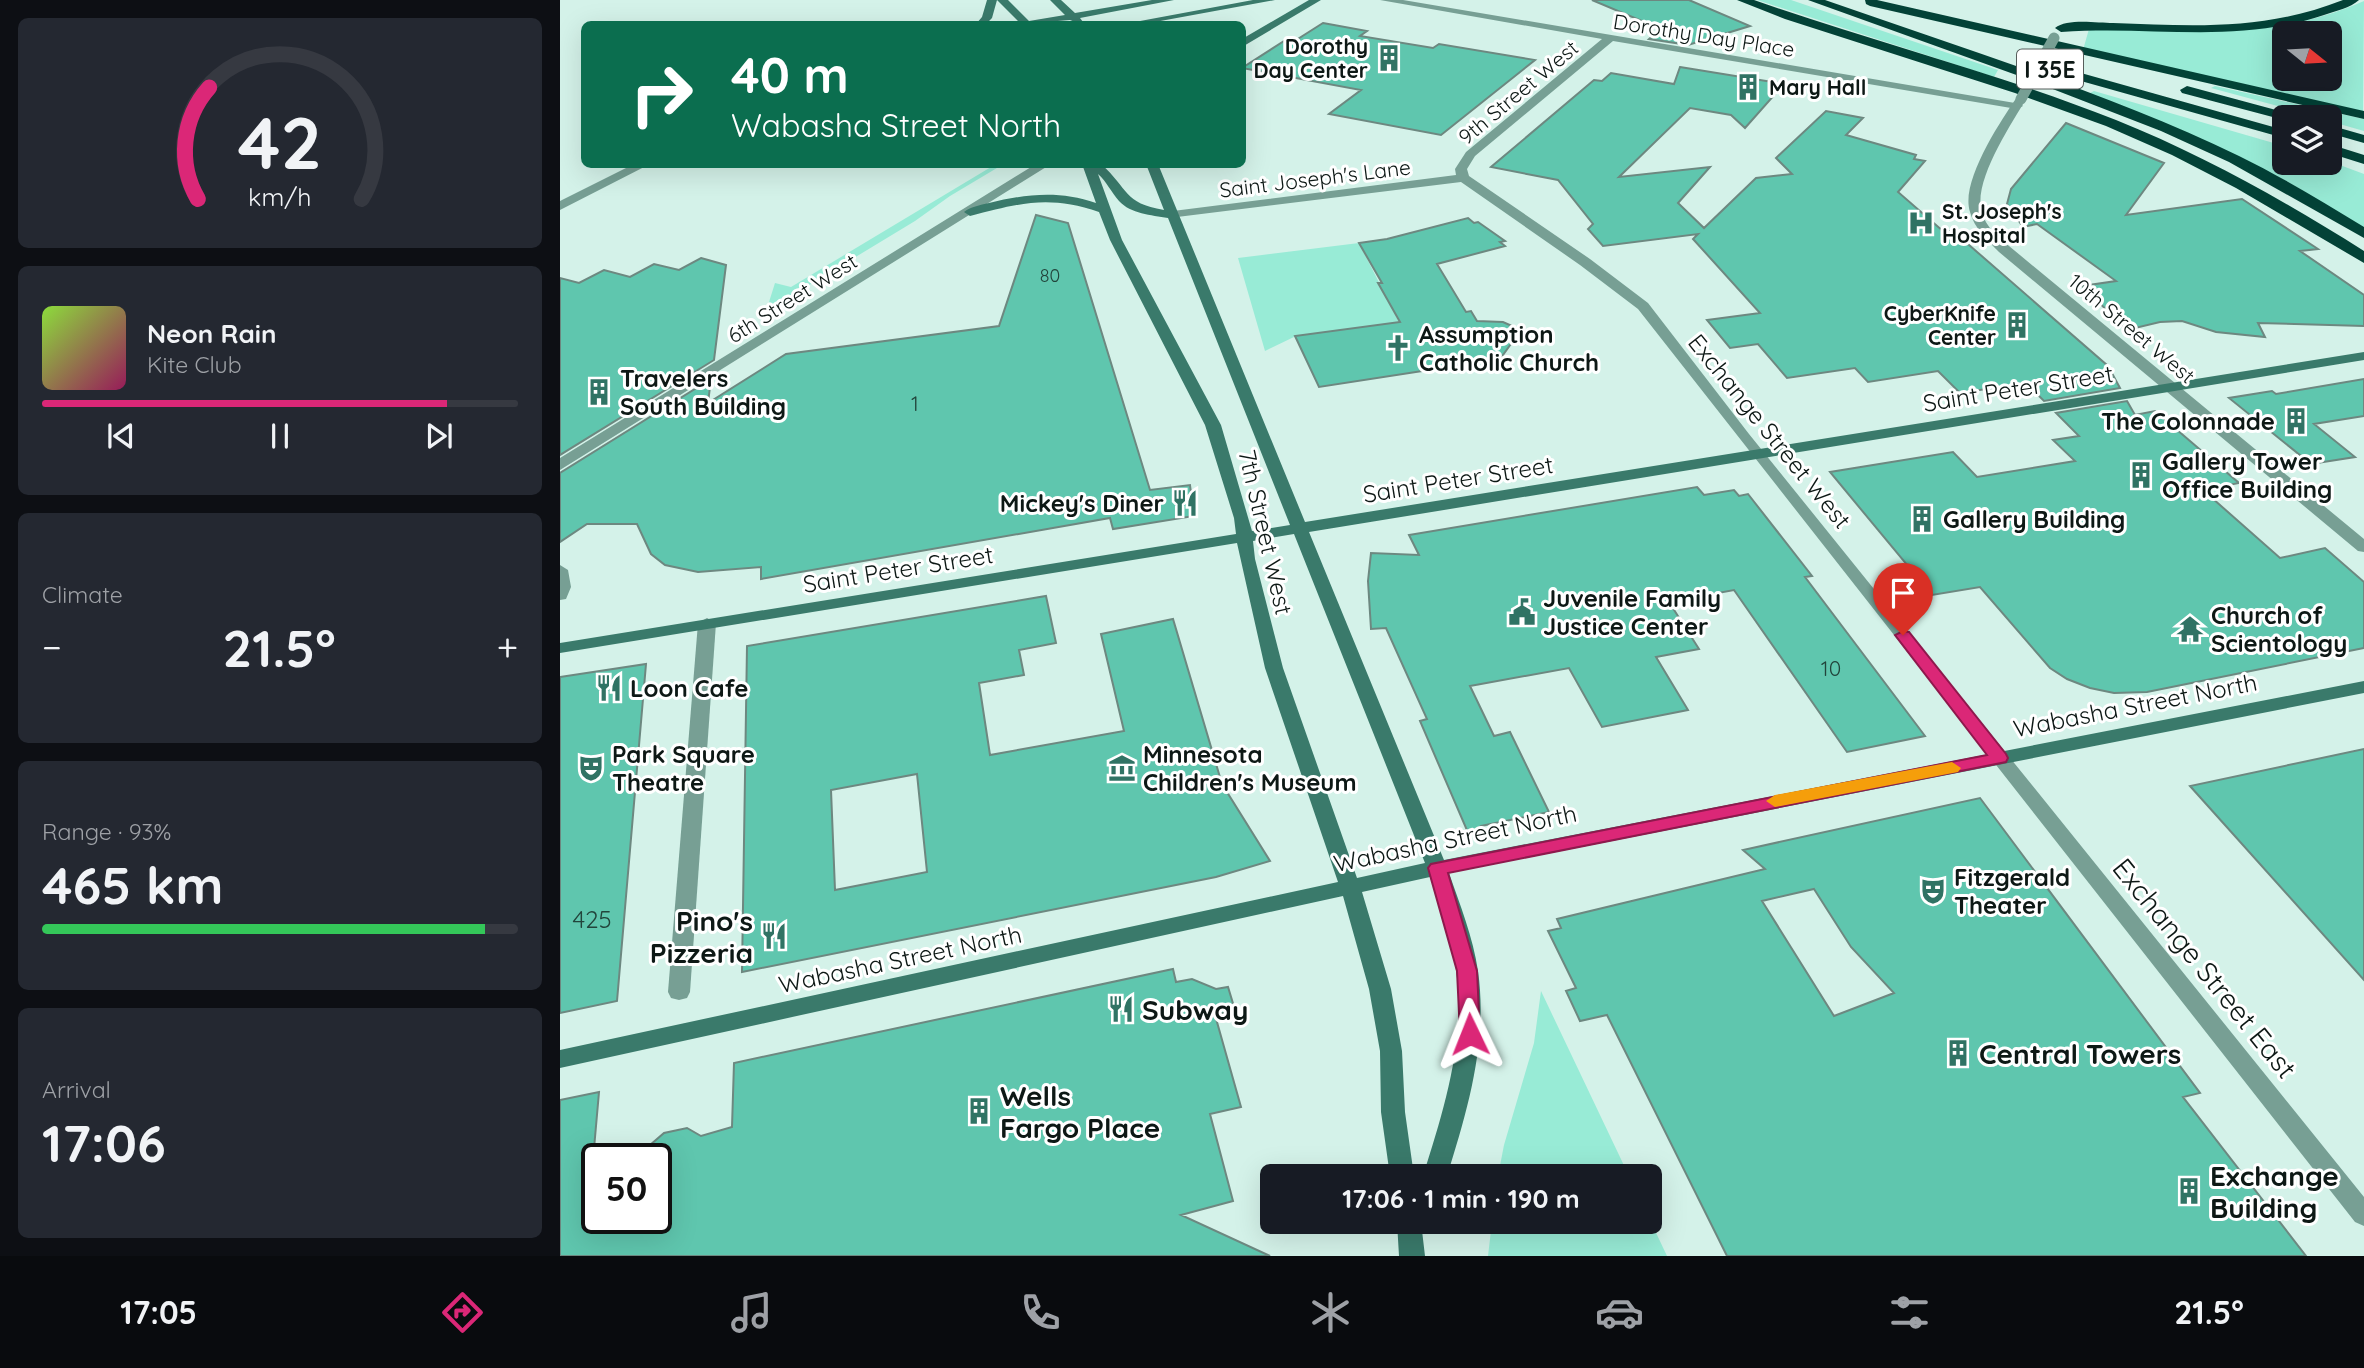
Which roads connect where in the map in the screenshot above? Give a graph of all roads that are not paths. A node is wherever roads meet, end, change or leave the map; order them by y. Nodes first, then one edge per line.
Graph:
1 (992, 0) edge
2 (1002, 0) edge
3 (1055, 0) edge
4 (1122, 0) edge
5 (1169, 0) edge
6 (1270, 0) edge
7 (1316, 0) edge
8 (1385, 0) edge
9 (1743, 0) edge
10 (1816, 0) edge
11 (2353, 0) edge
12 (1096, 1) edge
13 (1868, 1) edge
14 (983, 21) edge
15 (1025, 21) edge
16 (1077, 21) edge
17 (1147, 21) edge
18 (2057, 33) joint
19 (1609, 39) junction
20 (1246, 42) edge
21 (2019, 103) junction
22 (2272, 113) edge
23 (2364, 116) edge
24 (2272, 131) edge
25 (2342, 133) edge
26 (2364, 139) edge
27 (2342, 152) edge
28 (2364, 160) edge
29 (636, 168) edge
30 (1039, 168) edge
31 (1091, 168) edge
32 (1095, 168) edge
33 (1154, 168) edge
34 (1462, 178) junction
35 (560, 206) edge
36 (1103, 209) junction
37 (970, 212) junction
38 (1173, 215) junction
39 (2364, 233) edge
40 (2364, 258) edge
41 (2364, 356) edge
42 (2172, 387) junction
43 (1759, 456) junction
44 (560, 465) edge
45 (1298, 530) junction
46 (1246, 539) junction
47 (2364, 547) edge
48 (560, 570) edge
49 (560, 595) edge
50 (707, 623) junction
51 (560, 648) edge
52 (2364, 687) edge
53 (1999, 758) junction
54 (1437, 868) junction
55 (1349, 887) junction
56 (679, 992) dead end
57 (560, 1059) edge
58 (1400, 1164) edge
59 (1439, 1164) edge
60 (2364, 1214) edge
61 (1411, 1234) edge
62 (1418, 1234) edge
63 (1413, 1252) edge

1 - 14 main road
2 - 15 main road
3 - 16 main road
4 - 12 main road
5 - 16 main road
6 - 17 main road
7 - 20 main road
8 - 19 street, Dorothy Day Place
9 - 40 highway
10 - 24 highway, I 35E
10 - 39 highway
11 - 18 highway
13 - 22 highway, I 35E
13 - 23 highway
18 - 21 street, 10th Street West, bridge
19 - 21 street, Dorothy Day Place
19 - 34 street, 9th Street West
21 - 42 street, 10th Street West
25 - 26 highway
27 - 28 highway
29 - 35 street
30 - 37 street, 6th Street West
31 - 36 main road, 7th Street West
32 - 38 main road
33 - 38 main road, 7th Street West
34 - 38 street, Saint Joseph's Lane
34 - 43 street, Exchange Street West
36 - 37 main road
36 - 46 main road, 7th Street West
37 - 44 street, 6th Street West
38 - 45 main road, 7th Street West
41 - 42 main road, Saint Peter Street
42 - 43 main road, Saint Peter Street
42 - 47 street, 10th Street West
43 - 45 main road, Saint Peter Street
43 - 53 street, Exchange Street West
45 - 46 main road, Saint Peter Street
45 - 54 main road, 7th Street West
46 - 50 main road, Saint Peter Street
46 - 55 main road, 7th Street West
48 - 49 street
50 - 51 main road, Saint Peter Street
50 - 56 street
52 - 53 main road, Wabasha Street North
53 - 54 main road, Wabasha Street North
53 - 60 street, Exchange Street East
54 - 55 main road, Wabasha Street North
54 - 59 main road, 7th Street West
55 - 57 main road, Wabasha Street North
55 - 58 main road, 7th Street West
61 - 63 main road
62 - 63 main road

